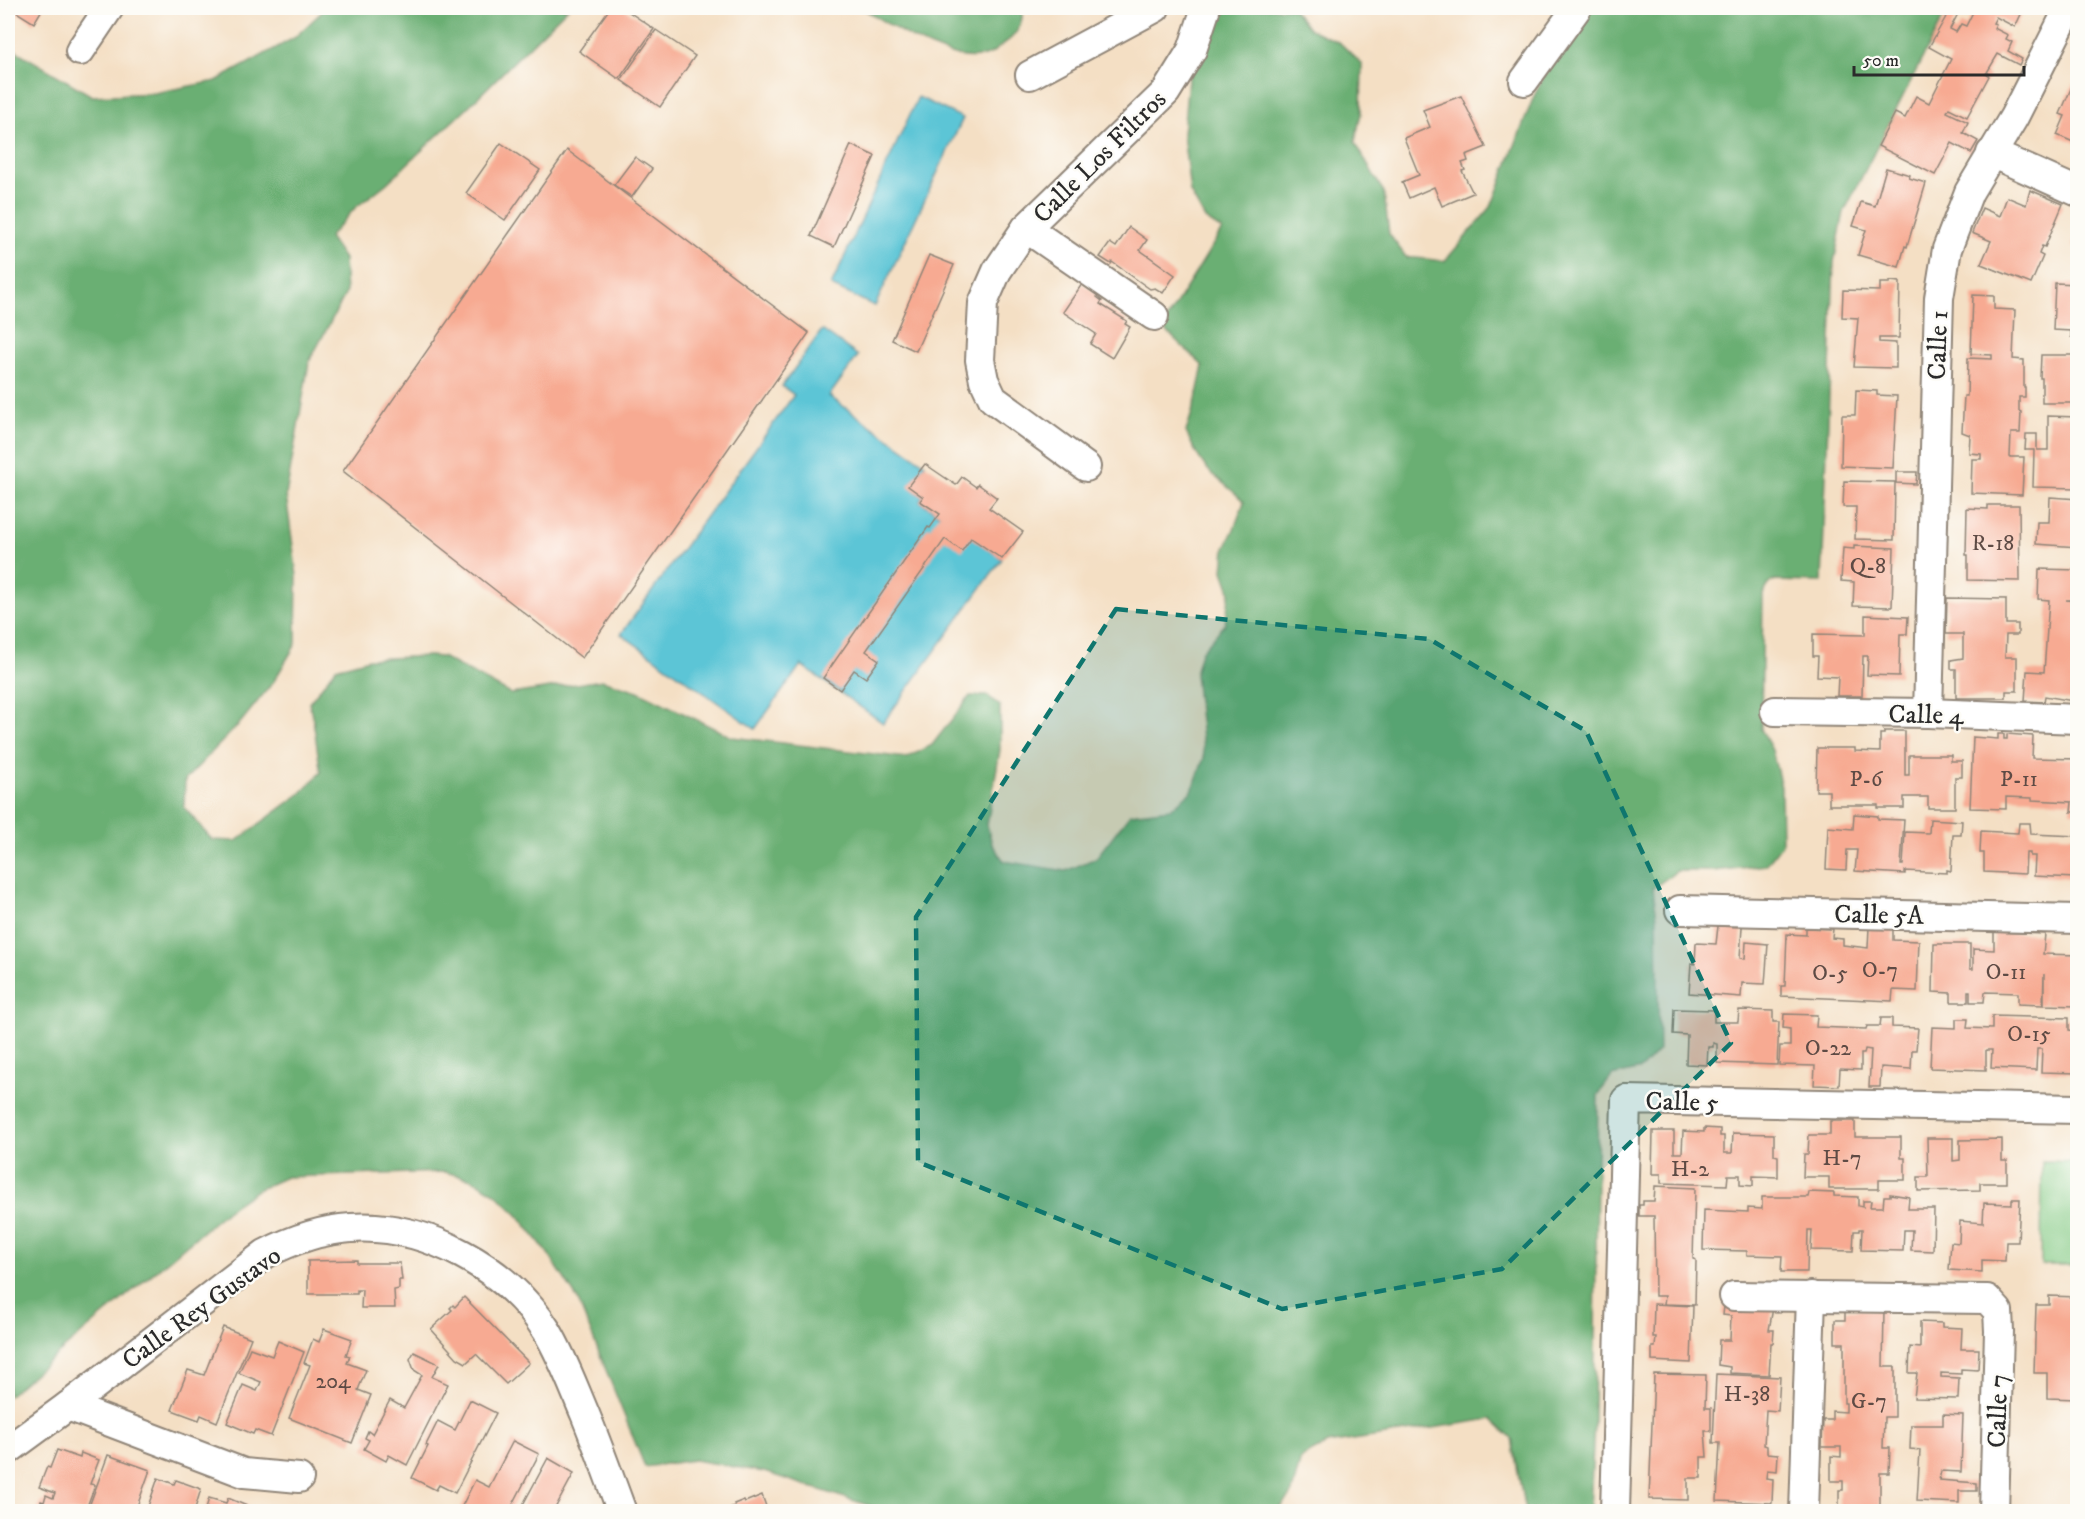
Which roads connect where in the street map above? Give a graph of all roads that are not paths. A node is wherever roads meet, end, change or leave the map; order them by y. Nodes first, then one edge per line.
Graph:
1 (109, 8) edge
2 (1155, 8) edge
3 (1205, 8) edge
4 (1577, 8) edge
5 (2069, 8) edge
6 (80, 51) dead end
7 (1030, 75) dead end
8 (1524, 81) dead end
9 (1991, 153) junction
10 (2078, 192) edge
11 (1026, 228) junction
12 (1154, 316) dead end
13 (1086, 467) dead end
14 (1775, 711) dead end
15 (1928, 713) junction
16 (2078, 719) edge
17 (1680, 910) dead end
18 (2078, 919) edge
19 (2078, 1109) edge
20 (1734, 1296) dead end
21 (1811, 1296) junction
22 (68, 1407) junction
23 (8, 1450) edge
24 (299, 1478) dead end
25 (622, 1512) edge
26 (1614, 1512) edge
27 (1804, 1512) edge
28 (1994, 1512) edge

1 - 6 street
2 - 7 street
3 - 11 street, Calle Los Filtros
4 - 8 street
5 - 9 street, Calle 1
9 - 10 street
9 - 15 street, Calle 1
11 - 12 street, Calle Los Filtros
11 - 13 street
14 - 15 street, Calle 4
15 - 16 street, Calle 4
17 - 18 street, Calle 5A
19 - 26 street, Calle 5
20 - 21 street
21 - 27 street
21 - 28 street, Calle 7
22 - 23 street, Calle Rey Gustavo
22 - 24 street
22 - 25 street, Calle Rey Gustavo

